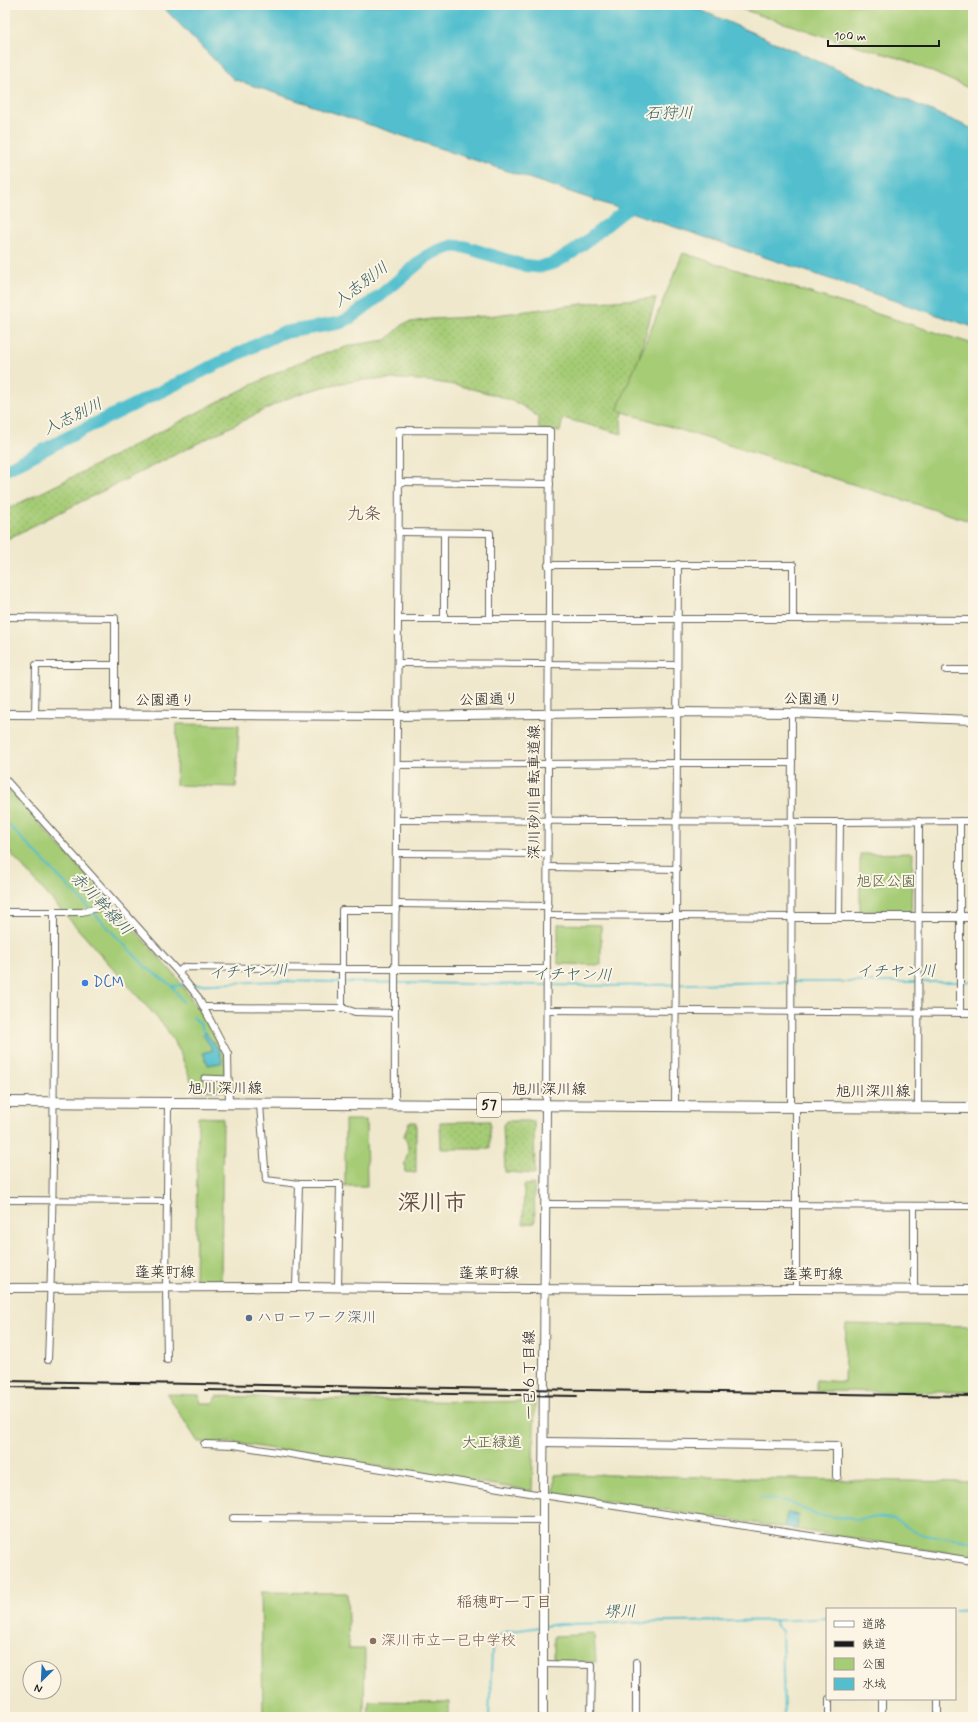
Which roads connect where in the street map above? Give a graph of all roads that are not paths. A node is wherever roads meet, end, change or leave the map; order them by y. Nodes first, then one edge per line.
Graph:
1 (399, 482) junction
2 (550, 484) junction
3 (398, 532) junction
4 (444, 533) junction
5 (678, 564) junction
6 (548, 565) junction
7 (5, 618) edge
8 (548, 618) junction
9 (678, 618) junction
10 (398, 619) junction
11 (444, 619) junction
12 (490, 619) junction
13 (793, 619) junction
14 (973, 620) edge
15 (398, 663) junction
16 (548, 664) junction
17 (115, 665) junction
18 (677, 665) junction
19 (946, 670) dead end
20 (973, 670) edge
21 (676, 712) junction
22 (548, 713) junction
23 (792, 713) junction
24 (5, 714) edge
25 (35, 714) junction
26 (115, 714) junction
27 (397, 716) junction
28 (973, 720) edge
29 (677, 762) junction
30 (792, 763) junction
31 (549, 764) junction
32 (397, 765) junction
33 (5, 779) edge
34 (396, 820) junction
35 (548, 821) junction
36 (678, 821) junction
37 (919, 821) junction
38 (960, 821) junction
39 (973, 821) edge
40 (792, 822) junction
41 (840, 822) junction
42 (396, 853) junction
43 (548, 854) junction
44 (548, 867) junction
45 (677, 869) junction
46 (114, 901) junction
47 (548, 906) junction
48 (396, 907) junction
49 (5, 912) edge
50 (54, 912) junction
51 (548, 915) junction
52 (839, 916) junction
53 (676, 917) junction
54 (791, 917) junction
55 (918, 917) junction
56 (960, 917) junction
57 (973, 917) edge
58 (394, 968) junction
59 (342, 969) junction
60 (547, 969) junction
61 (178, 972) junction
62 (203, 1007) junction
63 (342, 1008) junction
64 (546, 1010) junction
65 (675, 1011) junction
66 (790, 1012) junction
67 (917, 1012) junction
68 (394, 1013) junction
69 (960, 1013) junction
70 (973, 1013) edge
71 (204, 1078) dead end
72 (229, 1078) junction
73 (5, 1102) edge
74 (54, 1102) junction
75 (168, 1104) junction
76 (229, 1104) junction
77 (260, 1104) junction
78 (394, 1105) junction
79 (546, 1105) junction
80 (675, 1106) junction
81 (794, 1107) junction
82 (918, 1107) junction
83 (973, 1108) edge
84 (299, 1184) junction
85 (5, 1200) edge
86 (52, 1200) junction
87 (168, 1201) junction
88 (546, 1204) junction
89 (796, 1205) junction
90 (914, 1206) junction
91 (973, 1206) edge
92 (166, 1286) junction
93 (51, 1287) junction
94 (296, 1287) junction
95 (338, 1287) junction
96 (5, 1288) edge
97 (545, 1288) junction
98 (796, 1289) junction
99 (914, 1290) junction
100 (973, 1290) edge
101 (48, 1360) dead end
102 (167, 1360) dead end
103 (544, 1442) junction
104 (204, 1444) dead end
105 (836, 1476) dead end
106 (543, 1495) junction
107 (233, 1518) dead end
108 (544, 1520) junction
109 (973, 1561) edge
110 (636, 1662) dead end
111 (543, 1664) junction
112 (829, 1700) edge
113 (882, 1700) edge
114 (938, 1700) edge
115 (543, 1717) edge
116 (591, 1717) edge
117 (636, 1717) edge
118 (829, 1717) edge
119 (882, 1717) edge
120 (938, 1717) edge

1 - 2 street
1 - 2 street, 深川砂川自転車道線
1 - 3 street
2 - 6 street, 深川砂川自転車道線
3 - 4 street
3 - 10 street
4 - 11 street
4 - 12 street
5 - 6 street
5 - 9 street
5 - 13 street
6 - 8 street, 深川砂川自転車道線
7 - 17 street
8 - 9 street
8 - 12 street
8 - 16 street, 深川砂川自転車道線
9 - 13 street
9 - 18 street
10 - 11 street
10 - 15 street
11 - 12 street
13 - 14 street
15 - 16 street
15 - 27 street
16 - 18 street
16 - 22 street, 深川砂川自転車道線
17 - 25 street
17 - 26 street
18 - 21 street
19 - 20 street
21 - 22 street, 公園通り
21 - 23 street, 公園通り
21 - 29 street
22 - 27 street, 公園通り
22 - 31 street, 深川砂川自転車道線
23 - 28 street, 公園通り
23 - 30 street
24 - 25 street, 公園通り
25 - 26 street, 公園通り
26 - 27 street, 公園通り
27 - 32 street
29 - 30 street
29 - 31 street
29 - 36 street
30 - 40 street
31 - 32 street
31 - 35 street, 深川砂川自転車道線
32 - 34 street
33 - 46 street
34 - 35 street
34 - 42 street
35 - 36 street
35 - 43 street, 深川砂川自転車道線
36 - 40 street
36 - 45 street
37 - 38 street
37 - 41 street
37 - 55 street
38 - 39 street
38 - 56 street
40 - 41 street
40 - 54 street
41 - 52 street
42 - 43 street
42 - 48 street
43 - 44 street, 深川砂川自転車道線
44 - 45 street
44 - 47 street, 深川砂川自転車道線
45 - 53 street
46 - 50 street
46 - 61 street
47 - 48 street
47 - 51 street, 深川砂川自転車道線
48 - 58 street
48 - 59 street
49 - 50 street
50 - 74 street
51 - 53 street
51 - 60 street, 深川砂川自転車道線
52 - 54 street
52 - 55 street
53 - 54 street
53 - 65 street
54 - 66 street
55 - 56 street
55 - 67 street
56 - 57 street
56 - 69 street
58 - 59 street
58 - 60 street
58 - 68 street
59 - 61 street
59 - 63 street
60 - 64 street, 深川砂川自転車道線
61 - 62 street
62 - 63 street
62 - 72 street
63 - 68 street
64 - 65 street
64 - 79 street, 深川砂川自転車道線
65 - 66 street
65 - 80 street
66 - 67 street
66 - 81 street
67 - 69 street
67 - 82 street
68 - 78 street
69 - 70 street
71 - 72 street
72 - 76 street
73 - 74 main road, 旭川深川線 / 57
74 - 75 main road, 旭川深川線 / 57
74 - 86 street
75 - 76 main road, 旭川深川線 / 57
75 - 87 street
76 - 77 main road, 旭川深川線 / 57
77 - 78 main road, 旭川深川線 / 57
77 - 84 street
78 - 79 main road, 旭川深川線 / 57
79 - 80 main road, 旭川深川線 / 57
79 - 88 street, 一已６丁目線
80 - 81 main road, 旭川深川線 / 57
81 - 82 main road, 旭川深川線 / 57
81 - 89 street
82 - 83 main road, 旭川深川線 / 57
84 - 94 street
84 - 95 street
85 - 86 street
86 - 87 street
86 - 93 street
87 - 92 street
88 - 89 street
88 - 97 street, 一已６丁目線
89 - 90 street
89 - 98 street
90 - 91 street
90 - 99 street
92 - 93 street, 蓬莱町線
92 - 94 street, 蓬莱町線
92 - 102 street
93 - 96 street, 蓬莱町線
93 - 101 street
94 - 95 street, 蓬莱町線
95 - 97 street, 蓬莱町線
97 - 98 street, 蓬莱町線
97 - 103 street, 一已６丁目線
98 - 99 street, 蓬莱町線
99 - 100 street, 蓬莱町線
103 - 105 street
103 - 106 street, 一已６丁目線
104 - 106 street
106 - 108 street, 一已６丁目線
106 - 109 street
107 - 108 street
108 - 111 street, 一已６丁目線
110 - 117 street
111 - 115 street, 一已６丁目線
111 - 116 street
112 - 118 street
113 - 119 street
114 - 120 street

